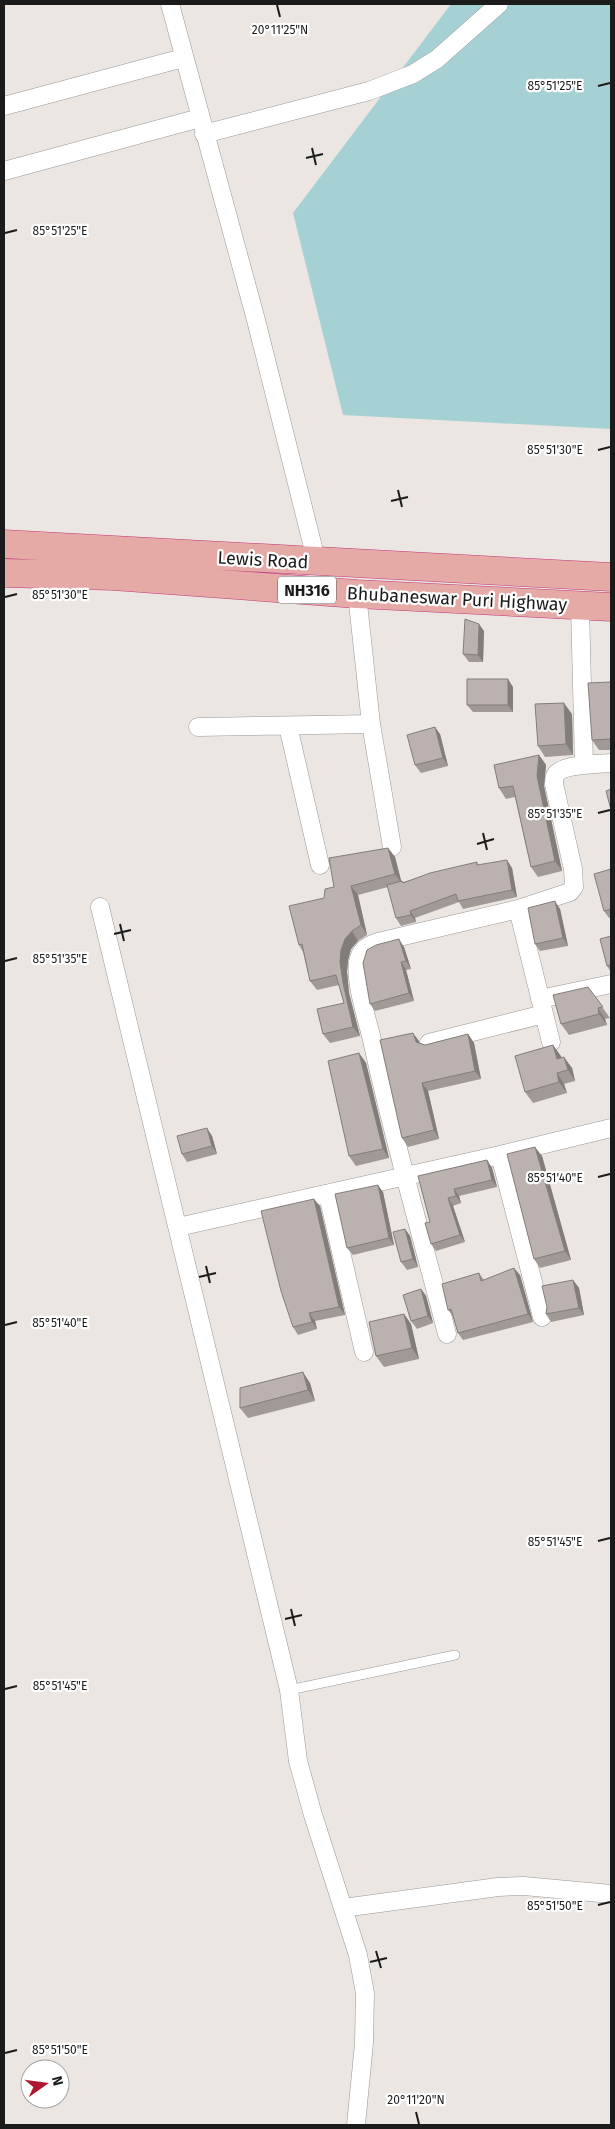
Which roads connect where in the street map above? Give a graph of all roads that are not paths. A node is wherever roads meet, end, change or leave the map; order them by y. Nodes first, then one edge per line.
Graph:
1 (170, 4) edge
2 (499, 4) edge
3 (183, 58) junction
4 (4, 106) edge
5 (202, 126) junction
6 (4, 170) edge
7 (4, 544) edge
8 (317, 563) junction
9 (4, 572) edge
10 (611, 577) edge
11 (357, 594) junction
12 (580, 606) junction
13 (611, 608) edge
14 (371, 724) junction
15 (288, 726) junction
16 (198, 727) dead end
17 (611, 763) edge
18 (584, 765) junction
19 (392, 848) dead end
20 (320, 865) dead end
21 (100, 907) dead end
22 (518, 909) junction
23 (611, 984) edge
24 (542, 1007) junction
25 (551, 1042) dead end
26 (429, 1043) edge
27 (611, 1128) edge
28 (500, 1155) junction
29 (406, 1175) junction
30 (328, 1195) junction
31 (178, 1227) junction
32 (542, 1317) dead end
33 (448, 1334) dead end
34 (364, 1352) dead end
35 (455, 1655) dead end
36 (289, 1690) junction
37 (611, 1894) edge
38 (343, 1908) junction
39 (356, 2125) edge

1 - 3 street
2 - 5 street
3 - 4 street
3 - 5 street
5 - 6 street
5 - 8 street
7 - 8 highway, Lewis Road / NH316
8 - 10 highway, Lewis Road / NH316
9 - 11 highway, Bhubaneswar Puri Highway / NH316
11 - 12 highway, Bhubaneswar Puri Highway / NH316
11 - 14 street
12 - 13 highway, Bhubaneswar Puri Highway / NH316
12 - 18 street
14 - 15 street
14 - 19 street
15 - 16 street
15 - 20 street
17 - 18 street
18 - 22 street
21 - 31 street
22 - 24 street
22 - 29 street
23 - 24 street
24 - 25 street
24 - 26 street
27 - 28 street
28 - 29 street
28 - 32 street
29 - 30 street
29 - 33 street
30 - 31 street
30 - 34 street
31 - 36 street
35 - 36 lane
36 - 38 street
37 - 38 street
38 - 39 street

